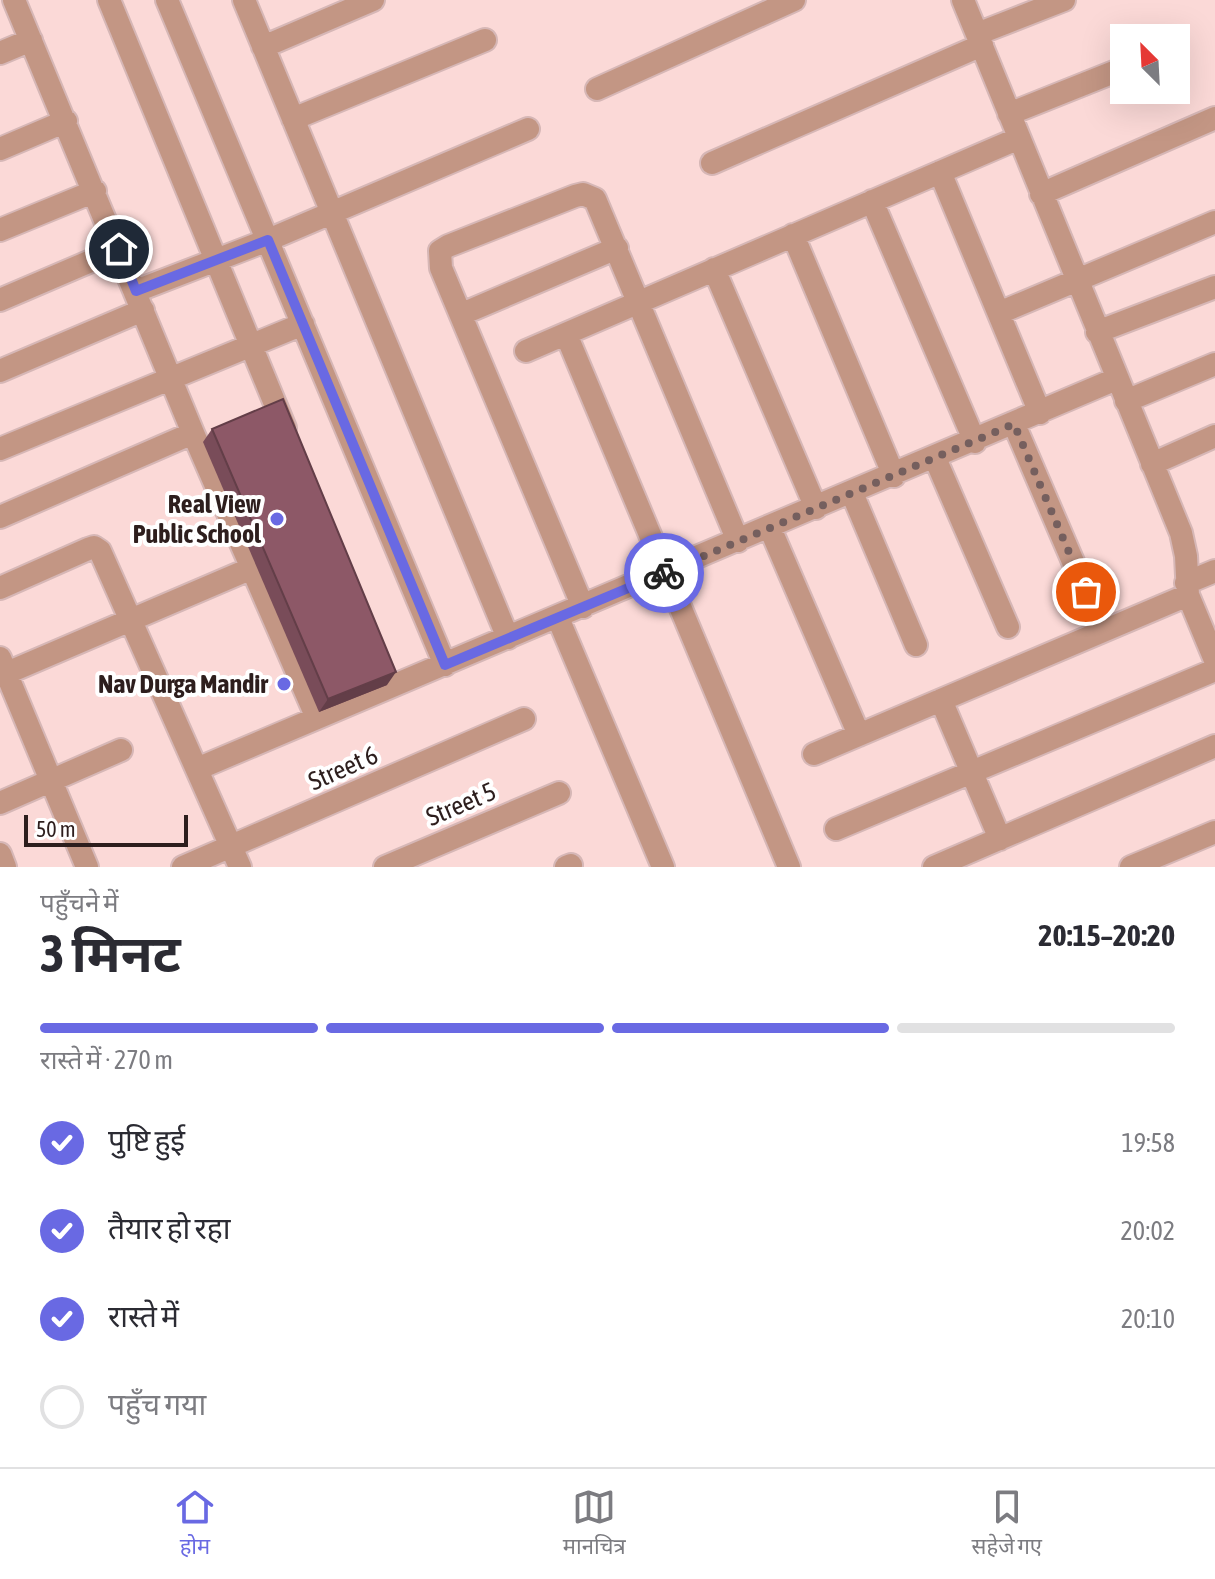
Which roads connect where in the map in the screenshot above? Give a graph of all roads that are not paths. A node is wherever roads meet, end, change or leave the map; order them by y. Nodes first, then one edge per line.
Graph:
1 (14, 0) edge
2 (109, 0) edge
3 (167, 0) edge
4 (244, 0) edge
5 (373, 0) edge
6 (794, 0) edge
7 (963, 0) edge
8 (1064, 0) edge
9 (31, 40) junction
10 (485, 40) dead end
11 (979, 40) junction
12 (263, 47) junction
13 (0, 53) edge
14 (1110, 74) edge
15 (597, 89) dead end
16 (1009, 114) junction
17 (1215, 118) edge
18 (293, 119) junction
19 (66, 121) junction
20 (528, 129) dead end
21 (1019, 138) junction
22 (0, 149) edge
23 (712, 163) dead end
24 (940, 172) junction
25 (95, 191) junction
26 (1041, 194) junction
27 (872, 201) junction
28 (332, 212) junction
29 (1215, 222) edge
30 (0, 230) edge
31 (793, 235) junction
32 (268, 240) junction
33 (617, 248) junction
34 (119, 249) junction
35 (215, 259) junction
36 (714, 269) junction
37 (1076, 280) junction
38 (1215, 287) edge
39 (0, 300) edge
40 (140, 300) junction
41 (639, 302) junction
42 (999, 313) junction
43 (462, 314) junction
44 (303, 324) junction
45 (1097, 332) junction
46 (566, 334) junction
47 (251, 344) junction
48 (526, 351) dead end
49 (1215, 364) edge
50 (0, 371) edge
51 (169, 377) junction
52 (1116, 379) junction
53 (1126, 401) junction
54 (1040, 413) junction
55 (1014, 424) junction
56 (193, 433) junction
57 (1215, 436) edge
58 (975, 442) junction
59 (292, 444) edge
60 (0, 449) edge
61 (935, 458) junction
62 (1152, 464) junction
63 (894, 476) junction
64 (852, 493) junction
65 (816, 508) junction
66 (0, 517) edge
67 (770, 528) junction
68 (738, 541) junction
69 (252, 568) junction
70 (1215, 571) edge
71 (663, 573) junction
72 (0, 588) edge
73 (1187, 589) junction
74 (1086, 592) dead end
75 (583, 607) junction
76 (558, 618) junction
77 (132, 619) junction
78 (1008, 627) dead end
79 (508, 638) junction
80 (916, 645) dead end
81 (1212, 648) edge
82 (380, 659) edge
83 (445, 665) junction
84 (2, 669) edge
85 (1215, 670) edge
86 (392, 688) junction
87 (941, 700) junction
88 (317, 718) junction
89 (524, 719) dead end
90 (859, 735) junction
91 (1215, 746) edge
92 (121, 750) dead end
93 (814, 754) dead end
94 (197, 769) junction
95 (971, 772) junction
96 (51, 781) junction
97 (559, 793) dead end
98 (0, 803) edge
99 (836, 829) dead end
100 (1215, 832) edge
101 (1000, 839) junction
102 (0, 854) edge
103 (236, 857) edge
104 (5, 867) edge
105 (87, 867) edge
106 (183, 867) edge
107 (385, 867) edge
108 (663, 867) edge
109 (789, 867) edge
110 (934, 867) edge
111 (1131, 867) edge

1 - 9 street
2 - 35 street
3 - 32 street
4 - 12 street
5 - 12 street
6 - 15 street
7 - 11 street
8 - 11 street
9 - 13 street
9 - 19 street
10 - 18 street
11 - 16 street
11 - 23 street
12 - 18 street
14 - 16 street
16 - 21 street
17 - 26 street
18 - 28 street
19 - 22 street
19 - 25 street
20 - 28 street
21 - 24 street
21 - 26 street
24 - 27 street
24 - 42 street
25 - 30 street
25 - 34 street
26 - 37 street
27 - 31 street
27 - 58 street
28 - 32 street
28 - 79 street
29 - 37 street
31 - 36 street
31 - 63 street
32 - 35 street
32 - 44 street
33 - 41 street
33 - 43 street
33 - 43 street
34 - 39 street
34 - 40 street
35 - 40 street
35 - 47 street
36 - 41 street
36 - 65 street
37 - 42 street
37 - 45 street
38 - 45 street
40 - 50 street
40 - 51 street
41 - 46 street
41 - 68 street
42 - 54 street
43 - 75 street
44 - 47 street
44 - 83 street
45 - 52 street
46 - 48 street
46 - 71 street
47 - 51 street
47 - 59 street
49 - 53 street
51 - 56 street
51 - 60 street
52 - 53 street
52 - 54 street
53 - 62 street
54 - 55 street
55 - 58 street
55 - 74 street
56 - 66 street
56 - 69 street
57 - 62 street
58 - 61 street
61 - 63 street
61 - 78 street
62 - 73 street
63 - 64 street
64 - 65 street
64 - 80 street
65 - 67 street
67 - 68 street
67 - 90 street
68 - 71 street
69 - 77 street
69 - 88 street
70 - 73 street
71 - 75 street
71 - 109 street
72 - 77 street
73 - 81 street
73 - 87 street
75 - 76 street
76 - 79 street
76 - 108 street
77 - 84 street
77 - 94 street
79 - 83 street
82 - 86 street
83 - 86 street
84 - 96 street
85 - 95 street
86 - 88 street
87 - 90 street
87 - 95 street
88 - 94 street
89 - 103 street, Street 6
90 - 93 street
91 - 101 street
92 - 96 street
94 - 103 street
95 - 99 street
95 - 101 street
96 - 98 street
96 - 105 street
97 - 107 street, Street 5
100 - 111 street
101 - 110 street
102 - 104 street
103 - 106 street, Street 6

